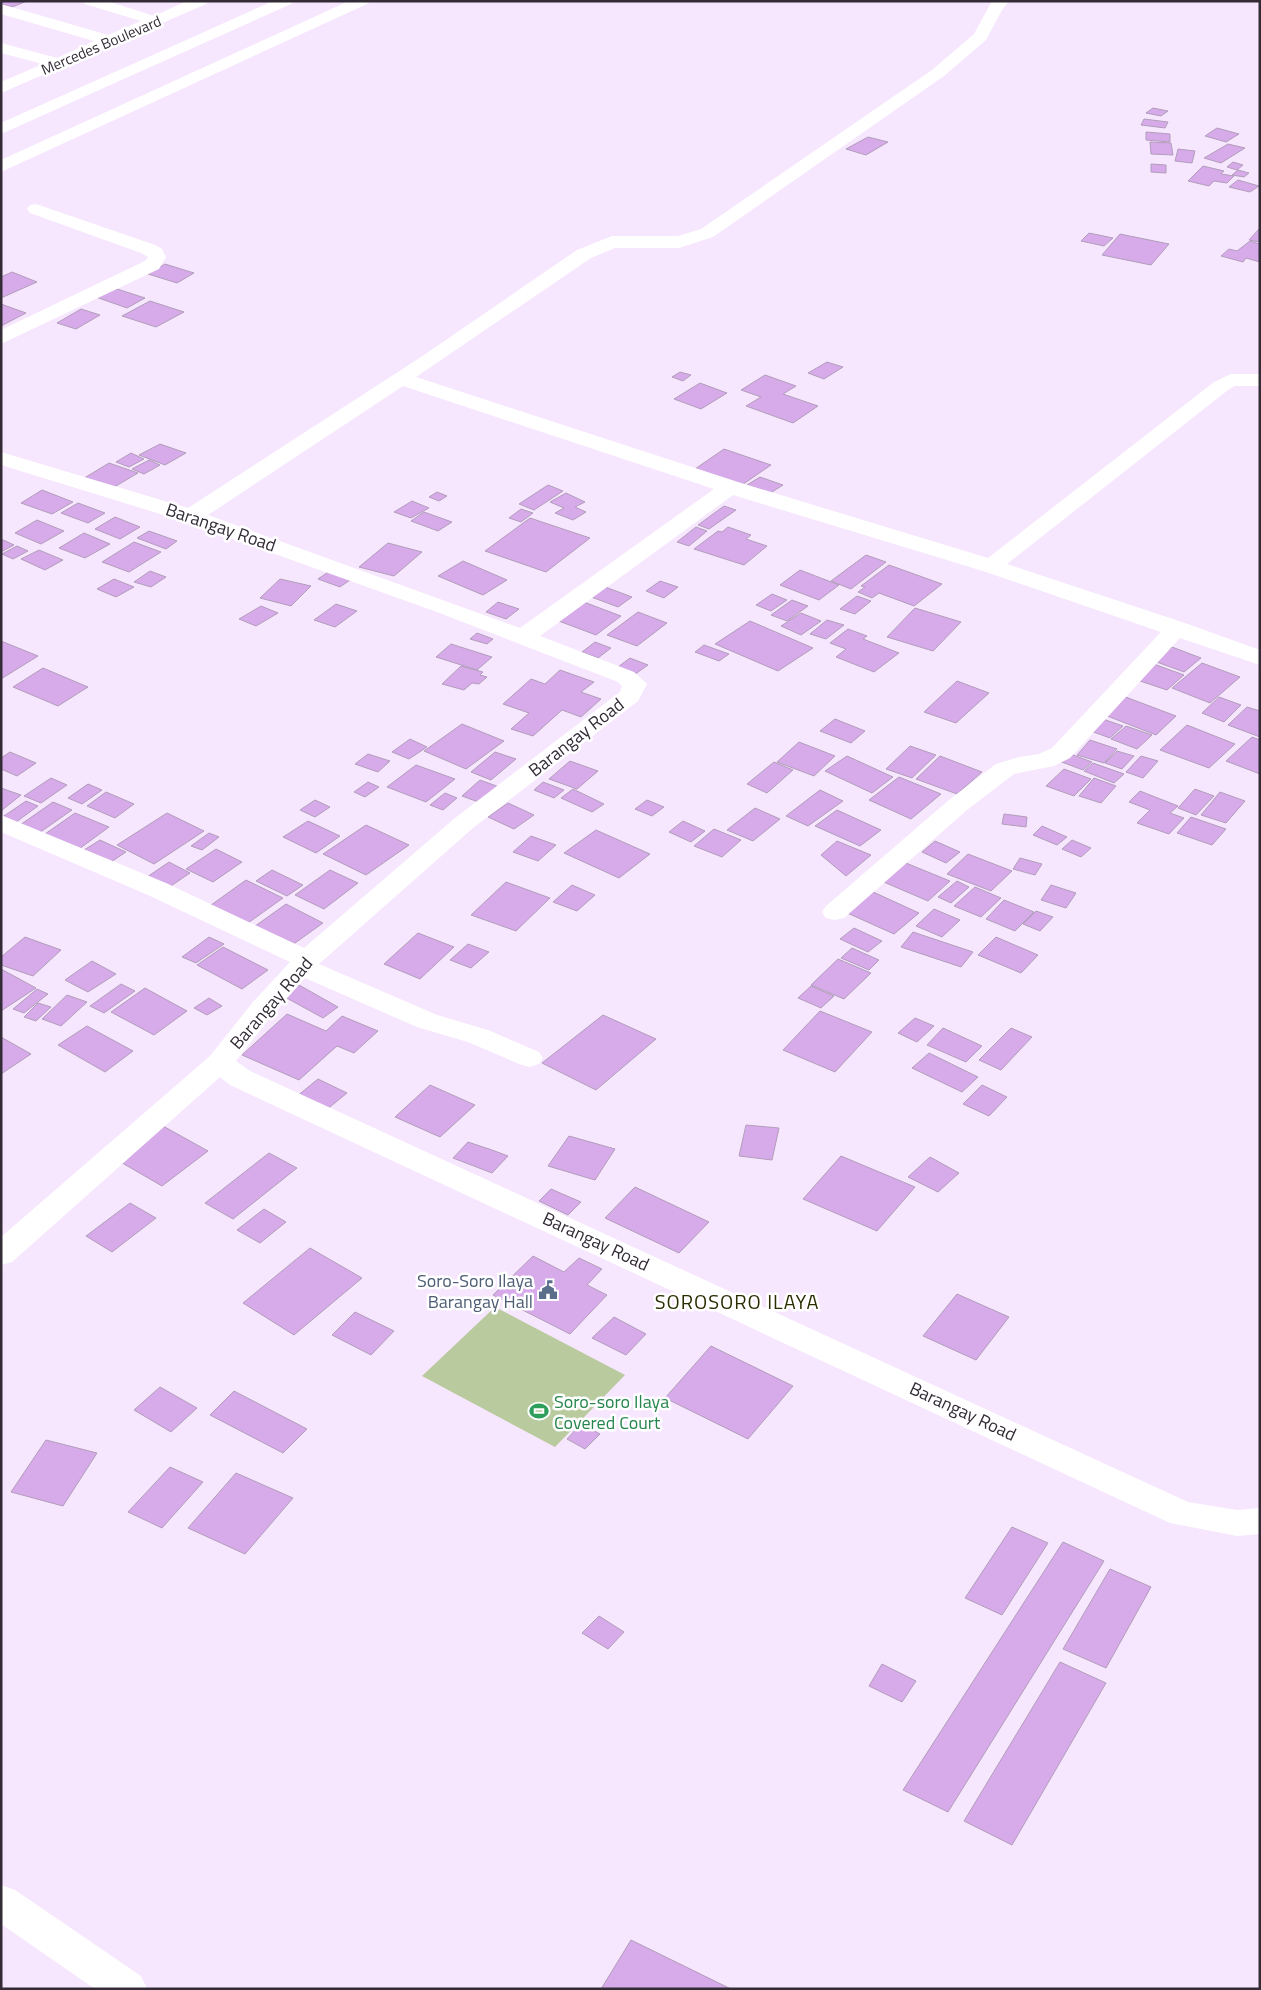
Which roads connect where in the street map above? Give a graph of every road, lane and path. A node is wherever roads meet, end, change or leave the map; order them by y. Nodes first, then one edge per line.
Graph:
1 (90, 1) edge
2 (201, 1) edge
3 (286, 1) edge
4 (362, 1) edge
5 (1001, 1) edge
6 (1, 9) edge
7 (156, 21) junction
8 (107, 43) junction
9 (1, 48) edge
10 (157, 60) junction
11 (58, 64) junction
12 (206, 73) junction
13 (3, 86) edge
14 (1, 129) edge
15 (1, 167) edge
16 (36, 209) dead end
17 (1, 338) edge
18 (400, 379) junction
19 (1260, 380) edge
20 (1, 458) edge
21 (730, 487) junction
22 (191, 516) junction
23 (992, 566) junction
24 (1176, 628) junction
25 (523, 637) junction
26 (1260, 658) edge
27 (1, 823) edge
28 (835, 912) dead end
29 (304, 963) junction
30 (528, 1058) dead end
31 (220, 1062) junction
32 (1, 1254) edge
33 (1260, 1521) edge
34 (1, 1902) edge
35 (127, 1989) edge

1 - 7 street
2 - 7 street, Mercedes Boulevard
3 - 10 street
4 - 12 street
5 - 18 street
6 - 8 street
7 - 8 street, Mercedes Boulevard
8 - 10 street
8 - 11 street, Mercedes Boulevard
9 - 11 street
10 - 12 street
10 - 14 street
11 - 13 street, Mercedes Boulevard
12 - 15 street
16 - 17 street
18 - 21 street
18 - 22 street
19 - 23 street
20 - 22 street, Barangay Road
21 - 23 street
21 - 25 street
22 - 25 street, Barangay Road
23 - 24 street
24 - 26 street
24 - 28 street
25 - 29 street, Barangay Road
27 - 29 street
29 - 30 street
29 - 31 street, Barangay Road
31 - 32 street
31 - 33 street, Barangay Road
34 - 35 street

